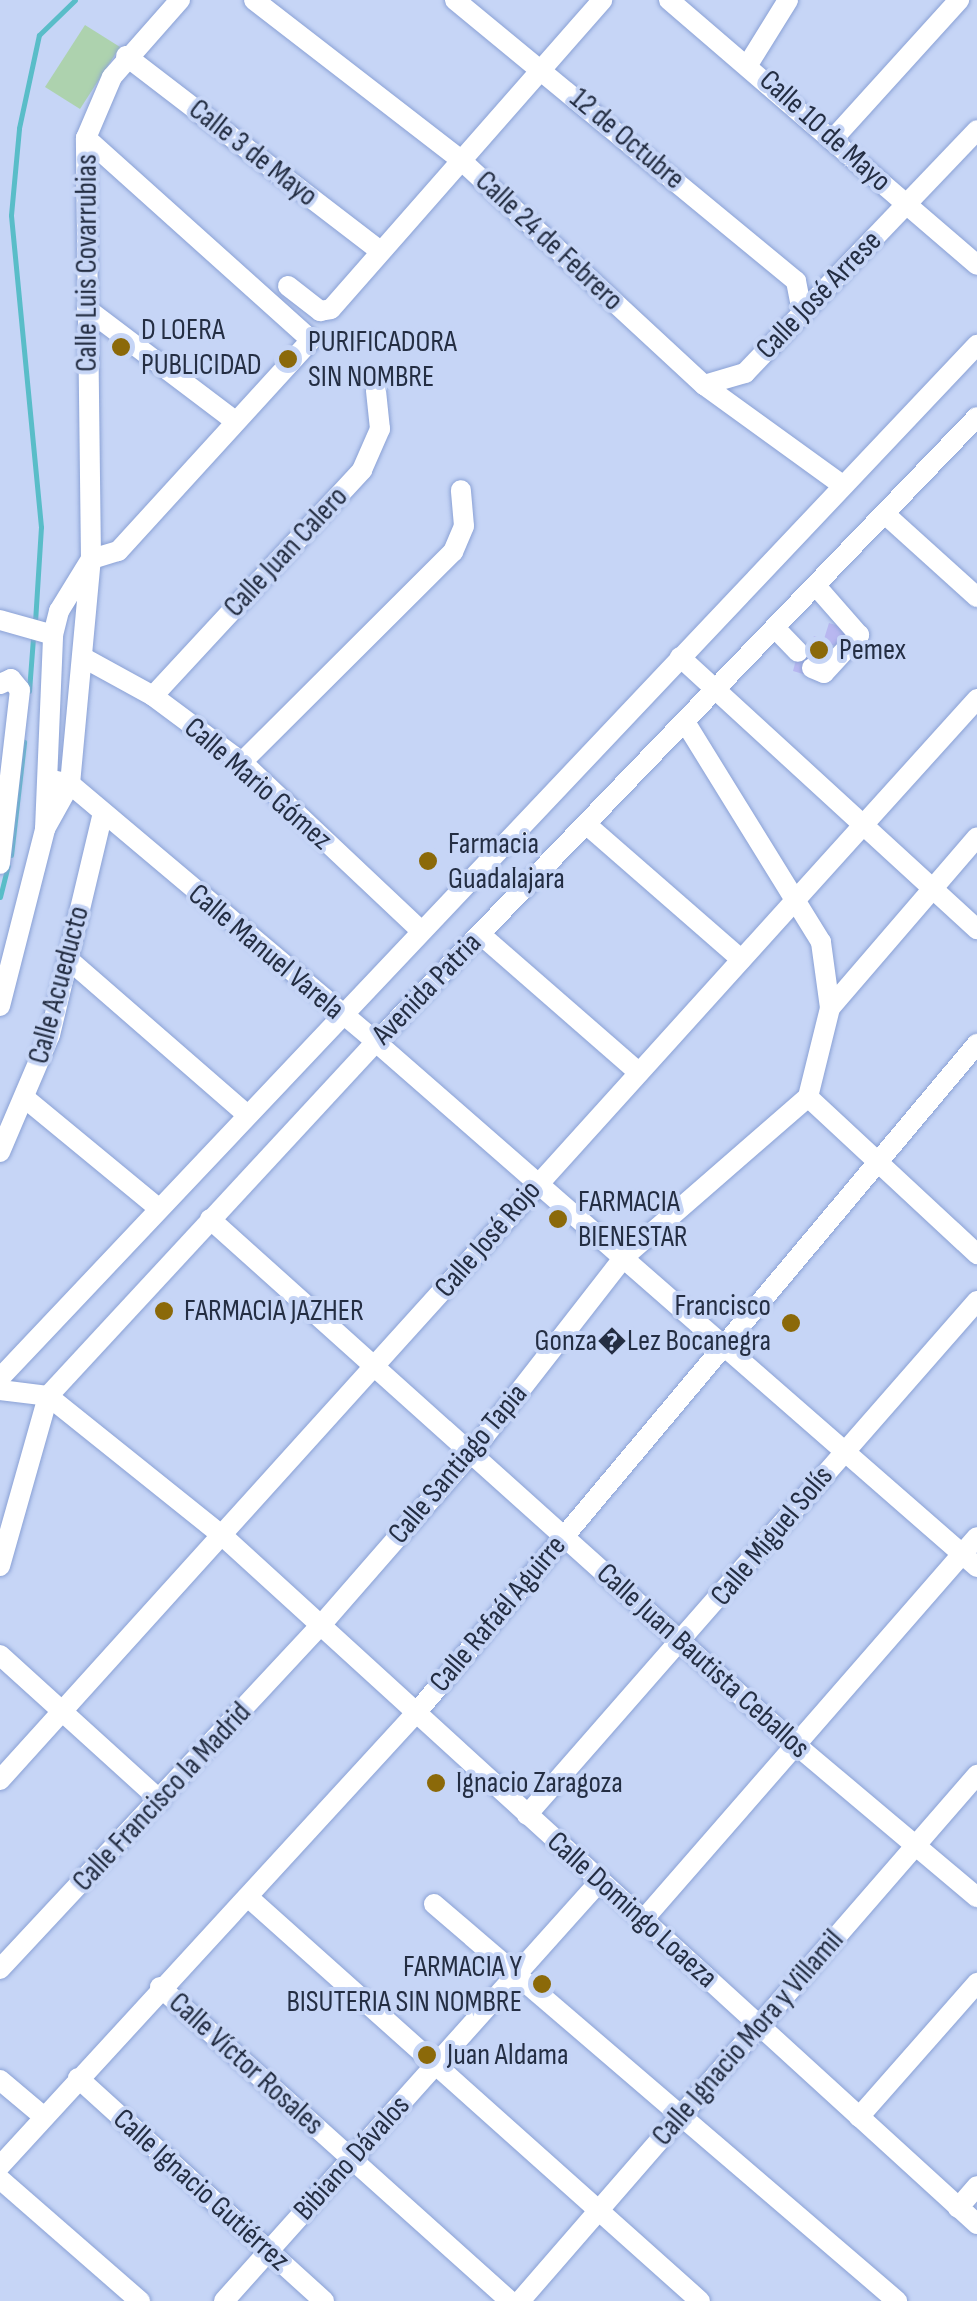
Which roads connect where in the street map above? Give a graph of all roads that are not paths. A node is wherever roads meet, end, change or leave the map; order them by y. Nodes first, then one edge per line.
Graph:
1 (180, 0) edge
2 (254, 0) edge
3 (455, 0) edge
4 (602, 0) edge
5 (669, 0) edge
6 (788, 0) edge
7 (959, 0) edge
8 (126, 56) junction
9 (749, 64) junction
10 (545, 71) junction
11 (977, 130) edge
12 (86, 138) junction
13 (834, 139) junction
14 (462, 161) junction
15 (908, 204) junction
16 (380, 250) junction
17 (977, 266) edge
18 (796, 281) junction
19 (828, 283) junction
20 (288, 286) dead end
21 (86, 309) junction
22 (802, 312) junction
23 (977, 345) edge
24 (745, 373) junction
25 (704, 385) junction
26 (376, 390) dead end
27 (745, 416) junction
28 (977, 417) edge
29 (234, 422) junction
30 (842, 485) junction
31 (461, 490) dead end
32 (885, 514) junction
33 (91, 558) junction
34 (816, 586) junction
35 (977, 598) edge
36 (8, 622) edge
37 (775, 628) junction
38 (47, 633) junction
39 (680, 657) junction
40 (84, 658) junction
41 (6, 682) edge
42 (716, 690) junction
43 (153, 696) junction
44 (977, 698) edge
45 (685, 722) junction
46 (242, 762) junction
47 (48, 778) junction
48 (70, 784) junction
49 (103, 814) junction
50 (586, 824) junction
51 (864, 825) junction
52 (46, 829) junction
53 (977, 837) edge
54 (0, 864) edge
55 (933, 888) junction
56 (796, 898) junction
57 (420, 929) junction
58 (977, 929) edge
59 (480, 934) junction
60 (741, 959) junction
61 (68, 960) junction
62 (0, 1006) edge
63 (830, 1008) junction
64 (338, 1014) junction
65 (376, 1042) junction
66 (977, 1044) edge
67 (638, 1072) junction
68 (808, 1097) junction
69 (26, 1099) junction
70 (245, 1114) junction
71 (0, 1152) edge
72 (878, 1162) junction
73 (537, 1184) junction
74 (157, 1207) junction
75 (210, 1220) junction
76 (977, 1254) edge
77 (624, 1257) junction
78 (977, 1301) edge
79 (723, 1345) junction
80 (375, 1367) junction
81 (0, 1378) edge
82 (0, 1390) edge
83 (48, 1396) junction
84 (473, 1452) junction
85 (844, 1452) junction
86 (563, 1535) junction
87 (977, 1537) edge
88 (225, 1538) junction
89 (969, 1561) edge
90 (0, 1566) edge
91 (322, 1624) junction
92 (682, 1641) junction
93 (0, 1655) edge
94 (63, 1712) junction
95 (417, 1712) junction
96 (795, 1744) junction
97 (977, 1775) edge
98 (0, 1780) edge
99 (160, 1800) junction
100 (527, 1815) junction
101 (914, 1848) junction
102 (600, 1881) junction
103 (977, 1896) edge
104 (248, 1897) junction
105 (434, 1904) dead end
106 (643, 1920) junction
107 (0, 1969) edge
108 (515, 1976) junction
109 (977, 1983) edge
110 (160, 1987) junction
111 (759, 2025) junction
112 (434, 2067) junction
113 (78, 2078) junction
114 (0, 2080) edge
115 (44, 2117) junction
116 (860, 2117) junction
117 (678, 2119) junction
118 (351, 2159) junction
119 (0, 2166) edge
120 (0, 2179) edge
121 (977, 2186) edge
122 (958, 2208) junction
123 (596, 2213) junction
124 (977, 2224) edge
125 (268, 2252) junction
126 (140, 2301) edge
127 (224, 2301) edge
128 (324, 2301) edge
129 (510, 2301) edge
130 (520, 2301) edge
131 (700, 2301) edge
132 (897, 2301) edge

1 - 8 street, Calle Luis Covarrubias
2 - 14 street, Calle 24 de Febrero
3 - 10 street, 12 de Octubre
4 - 10 street
5 - 9 street, Calle 10 de Mayo
6 - 9 street
7 - 13 street
8 - 12 street, Calle Luis Covarrubias
8 - 16 street, Calle 3 de Mayo
9 - 13 street, Calle 10 de Mayo
10 - 14 street
10 - 18 street, 12 de Octubre
11 - 15 street, Calle José Arrese
12 - 21 street, Calle Luis Covarrubias
12 - 29 street
13 - 15 street, Calle 10 de Mayo
14 - 16 street
14 - 25 street, Calle 24 de Febrero
15 - 17 street, Calle 10 de Mayo
15 - 19 street, Calle José Arrese
16 - 20 street
18 - 19 street
18 - 22 street
19 - 22 street, Calle José Arrese
21 - 29 street
21 - 33 street, Calle Luis Covarrubias
22 - 24 street, Calle José Arrese
23 - 30 street, Avenida Patria
24 - 25 street, Calle José Arrese
24 - 27 street, Calle José Arrese
25 - 27 street, Calle 24 de Febrero
26 - 43 street, Calle Juan Calero
27 - 30 street, Calle 24 de Febrero
28 - 32 street, Avenida Patria
29 - 33 street
30 - 39 street, Avenida Patria
31 - 46 street
32 - 34 street, Avenida Patria
32 - 35 street
33 - 38 street, Calle Luis Covarrubias
33 - 40 street, Calle Luis Covarrubias
34 - 37 street, Avenida Patria
34 - 37 street
36 - 38 street
37 - 42 street, Avenida Patria
38 - 47 street, Calle Luis Covarrubias
39 - 42 street
39 - 57 street, Avenida Patria
40 - 43 street, Calle Mario Gómez
40 - 48 street, Calle Luis Covarrubias
41 - 54 street
42 - 45 street, Avenida Patria
42 - 51 street
43 - 46 street, Calle Mario Gómez
44 - 51 street, Calle José Rojo
45 - 50 street, Avenida Patria
45 - 56 street
46 - 57 street, Calle Mario Gómez
47 - 48 street, Calle Manuel Varela
47 - 52 street, Calle Luis Covarrubias
48 - 49 street, Calle Manuel Varela
48 - 52 street, Calle Luis Covarrubias
49 - 61 street, Calle Acueducto
49 - 64 street, Calle Manuel Varela
50 - 59 street, Avenida Patria
50 - 60 street
51 - 55 street
51 - 56 street, Calle José Rojo
52 - 62 street, Calle Luis Covarrubias
53 - 55 street
55 - 58 street
55 - 63 street
56 - 60 street, Calle José Rojo
56 - 63 street
57 - 64 street, Avenida Patria
59 - 65 street, Avenida Patria
59 - 67 street
60 - 67 street, Calle José Rojo
61 - 69 street, Calle Acueducto
61 - 70 street
63 - 68 street
64 - 65 street, Calle Manuel Varela
64 - 70 street, Avenida Patria
65 - 73 street, Calle Manuel Varela
65 - 75 street, Avenida Patria
66 - 72 street, Calle Rafaél Aguirre
67 - 73 street, Calle José Rojo
68 - 72 street
68 - 77 street, Calle Santiago Tapia
69 - 71 street, Calle Acueducto
69 - 74 street
70 - 74 street, Avenida Patria
72 - 76 street
72 - 79 street, Calle Rafaél Aguirre
73 - 77 street, Calle Manuel Varela
73 - 80 street, Calle José Rojo
74 - 81 street, Avenida Patria
75 - 80 street, Calle Juan Bautista Ceballos
75 - 83 street, Avenida Patria
77 - 79 street, Calle Manuel Varela
77 - 84 street, Calle Santiago Tapia
78 - 85 street, Calle Miguel Solís
79 - 85 street, Calle Manuel Varela
79 - 86 street, Calle Rafaél Aguirre
80 - 84 street, Calle Juan Bautista Ceballos
80 - 88 street, Calle José Rojo
82 - 83 street
83 - 88 street, Calle Domingo Loaeza
83 - 90 street, Avenida Patria
84 - 86 street, Calle Juan Bautista Ceballos
84 - 91 street, Calle Santiago Tapia
85 - 89 street, Calle Manuel Varela
85 - 92 street, Calle Miguel Solís
86 - 92 street, Calle Juan Bautista Ceballos
86 - 95 street, Calle Rafaél Aguirre
87 - 89 street
88 - 91 street, Calle Domingo Loaeza
88 - 94 street, Calle José Rojo
89 - 96 street
91 - 95 street, Calle Domingo Loaeza
91 - 99 street, Calle Francisco la Madrid
92 - 96 street, Calle Juan Bautista Ceballos
92 - 100 street, Calle Miguel Solís
93 - 94 street
94 - 98 street, Calle José Rojo
94 - 99 street
95 - 100 street, Calle Domingo Loaeza
95 - 104 street, Calle Rafaél Aguirre
96 - 101 street, Calle Juan Bautista Ceballos
96 - 106 street
97 - 101 street, Calle Ignacio Mora y Villamil
99 - 107 street, Calle Francisco la Madrid
100 - 102 street, Calle Domingo Loaeza
101 - 103 street, Calle Juan Bautista Ceballos
101 - 111 street, Calle Ignacio Mora y Villamil
102 - 106 street, Calle Domingo Loaeza
102 - 108 street, Bibiano Dávalos
104 - 110 street, Calle Rafaél Aguirre
104 - 112 street
105 - 108 street
106 - 111 street, Calle Domingo Loaeza
108 - 112 street, Bibiano Dávalos
108 - 117 street
109 - 116 street
110 - 113 street, Calle Rafaél Aguirre
110 - 118 street, Calle Víctor Rosales
111 - 116 street, Calle Domingo Loaeza
111 - 117 street, Calle Ignacio Mora y Villamil
112 - 118 street, Bibiano Dávalos
112 - 123 street
113 - 115 street, Calle Rafaél Aguirre
113 - 125 street, Calle Ignacio Gutiérrez
114 - 115 street
115 - 119 street, Calle Rafaél Aguirre
116 - 122 street, Calle Domingo Loaeza
117 - 123 street, Calle Ignacio Mora y Villamil
117 - 132 street
118 - 125 street, Bibiano Dávalos
118 - 129 street, Calle Víctor Rosales
120 - 126 street
121 - 122 street
122 - 124 street, Calle Domingo Loaeza
123 - 130 street, Calle Ignacio Mora y Villamil
123 - 131 street
125 - 127 street, Bibiano Dávalos
125 - 128 street, Calle Ignacio Gutiérrez

